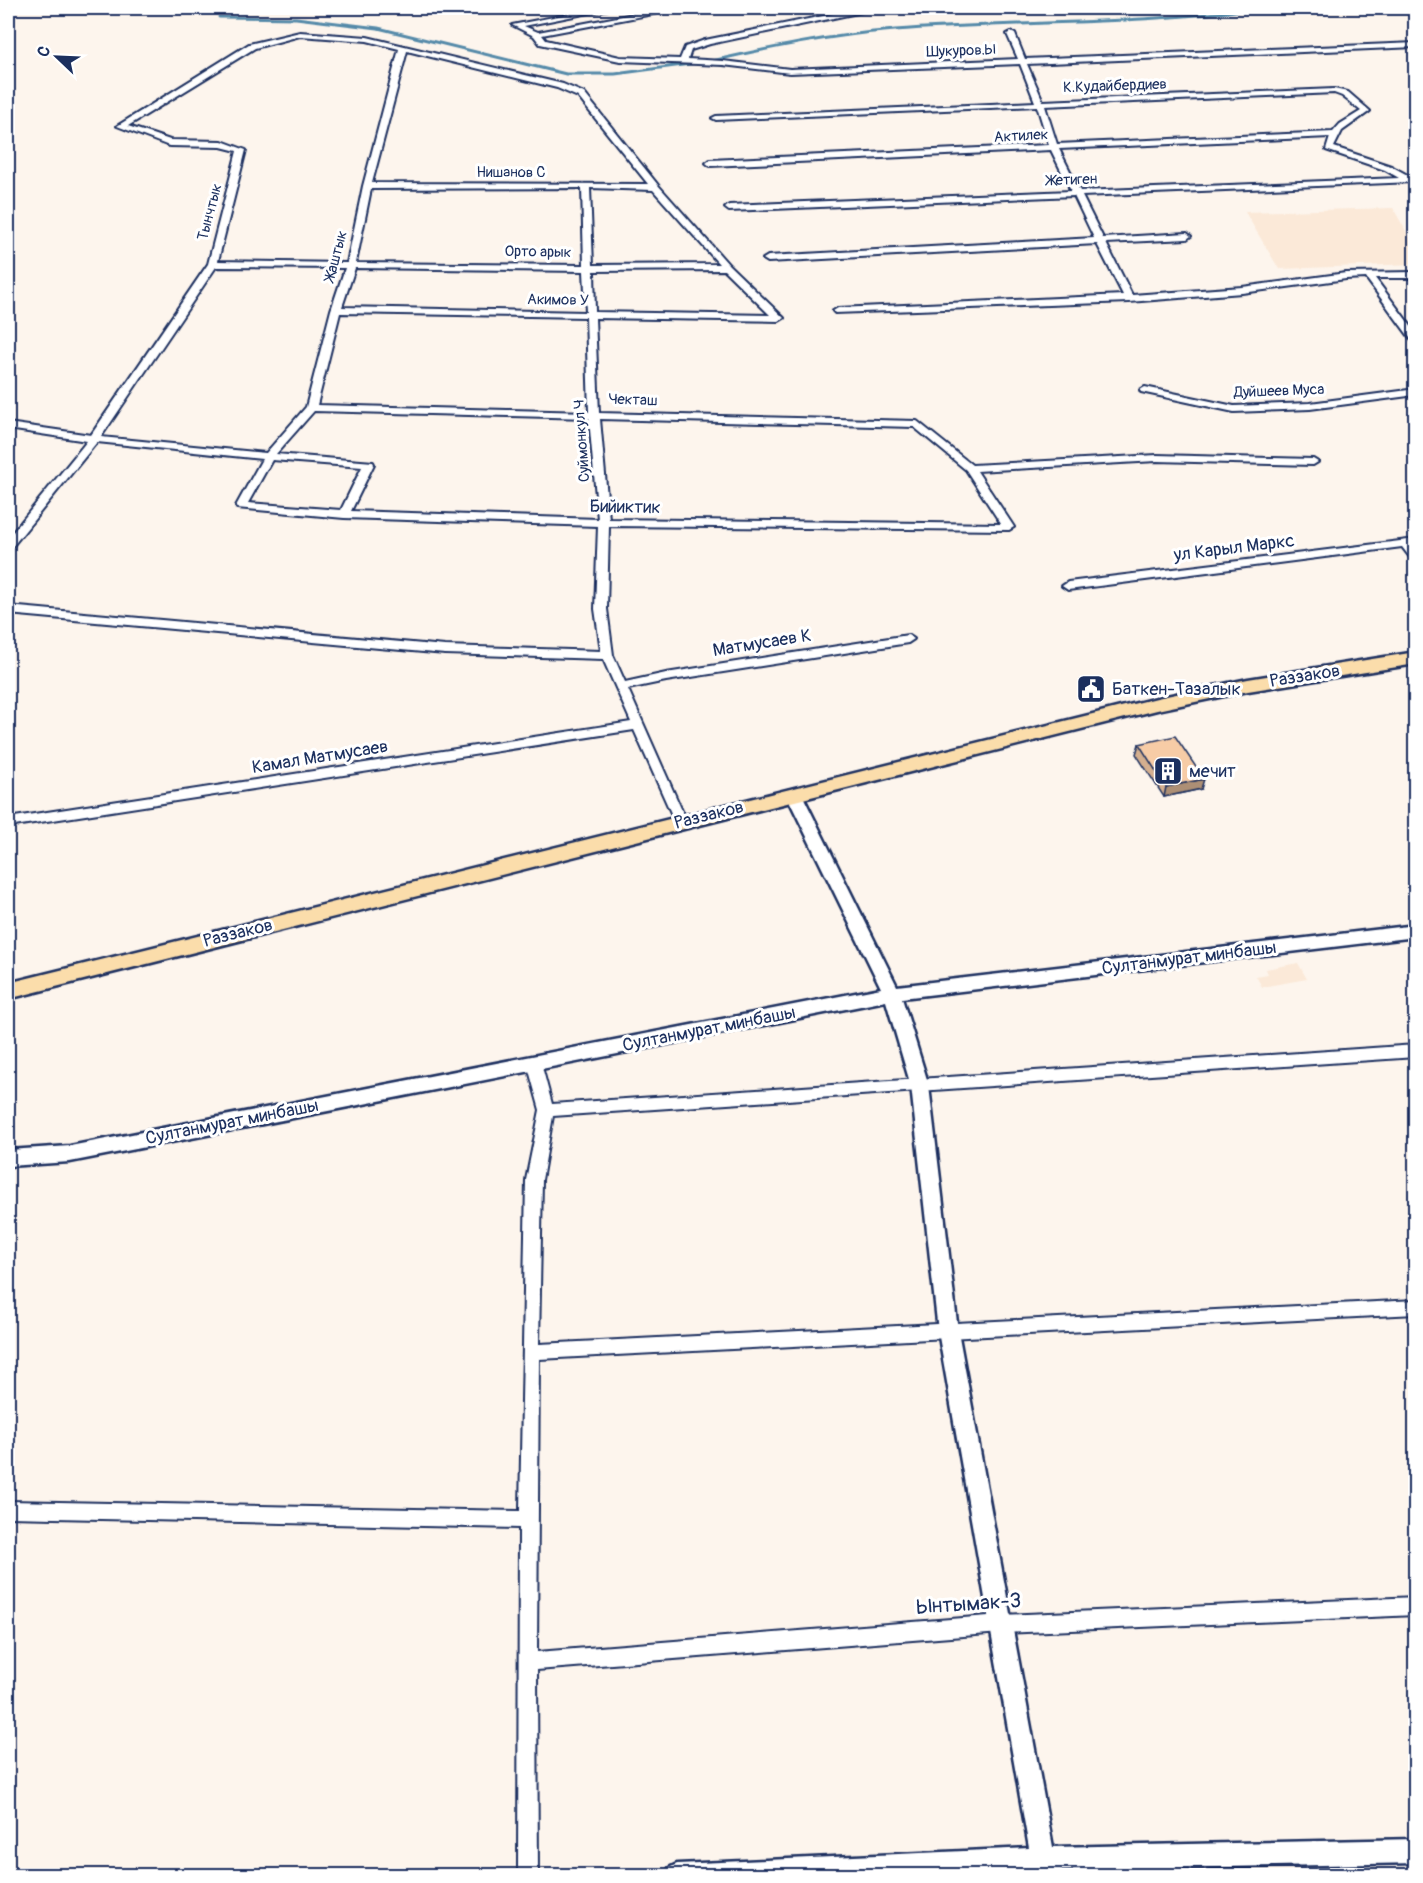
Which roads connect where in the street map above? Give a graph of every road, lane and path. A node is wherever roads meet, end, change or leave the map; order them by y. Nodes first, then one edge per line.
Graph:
1 (610, 8) edge
2 (674, 8) edge
3 (872, 8) edge
4 (537, 34) junction
5 (1011, 34) dead end
6 (1416, 45) edge
7 (404, 47) junction
8 (683, 61) junction
9 (1023, 63) junction
10 (1040, 103) junction
11 (716, 118) dead end
12 (1333, 134) junction
13 (1054, 148) junction
14 (710, 163) dead end
15 (1412, 180) edge
16 (586, 185) junction
17 (367, 186) junction
18 (655, 187) junction
19 (1076, 193) junction
20 (729, 208) dead end
21 (1187, 236) dead end
22 (1100, 241) junction
23 (768, 259) dead end
24 (213, 264) junction
25 (351, 265) junction
26 (726, 267) junction
27 (588, 268) junction
28 (1368, 275) junction
29 (1416, 275) edge
30 (1129, 298) junction
31 (336, 310) junction
32 (838, 311) dead end
33 (590, 316) junction
34 (1416, 340) edge
35 (1145, 390) dead end
36 (1416, 392) edge
37 (311, 408) junction
38 (594, 414) junction
39 (8, 426) edge
40 (93, 440) junction
41 (268, 458) junction
42 (1313, 462) dead end
43 (970, 468) junction
44 (241, 506) joint
45 (344, 515) junction
46 (604, 523) junction
47 (1410, 542) edge
48 (8, 545) edge
49 (1416, 558) edge
50 (1068, 586) dead end
51 (8, 610) edge
52 (908, 639) dead end
53 (607, 655) junction
54 (1416, 658) edge
55 (621, 687) junction
56 (638, 725) junction
57 (794, 794) junction
58 (681, 822) junction
59 (8, 823) edge
60 (1416, 931) edge
61 (8, 991) edge
62 (892, 993) junction
63 (1416, 1051) edge
64 (534, 1063) junction
65 (920, 1086) junction
66 (547, 1110) junction
67 (8, 1158) edge
68 (1416, 1307) edge
69 (948, 1331) junction
70 (533, 1352) junction
71 (8, 1509) edge
72 (528, 1520) junction
73 (1416, 1606) edge
74 (1001, 1624) junction
75 (528, 1662) junction
76 (1416, 1851) edge
77 (1043, 1859) junction
78 (528, 1875) edge
79 (677, 1875) edge

1 - 4 street, Шукуров.Ы
2 - 4 street
3 - 8 street
4 - 8 street, Шукуров.Ы
5 - 9 street
6 - 9 street, Шукуров.Ы
7 - 17 street, Жаштык
7 - 18 street
7 - 24 street, Тынчтык
8 - 9 street, Шукуров.Ы
9 - 10 street
10 - 11 street, К.Кудайбердиев
10 - 12 street, К.Кудайбердиев
10 - 13 street
12 - 13 street, Актилек
12 - 15 street
13 - 14 street, Актилек
13 - 19 street
15 - 19 street, Жетиген
16 - 17 street, Нишанов С
16 - 18 street, Нишанов С
16 - 27 street, Суймонкул Ч
17 - 25 street, Жаштык
18 - 26 street
19 - 20 street, Жетиген
19 - 22 street
21 - 22 street
22 - 23 street
22 - 30 street
24 - 25 street, Орто арык
24 - 40 street, Тынчтык
25 - 27 street, Орто арык
25 - 31 street, Жаштык
26 - 27 street, Орто арык
26 - 33 street, Акимов У
27 - 33 street, Суймонкул Ч
28 - 29 street
28 - 30 street
28 - 34 street
30 - 32 street
31 - 33 street, Акимов У
31 - 37 street, Жаштык
33 - 38 street, Суймонкул Ч
35 - 36 street, Дуйшеев Муса
37 - 38 street, Чекташ
37 - 41 street, Жаштык
38 - 43 street, Чекташ
38 - 46 street, Суймонкул Ч
39 - 40 street
40 - 41 street
40 - 48 street, Тынчтык
41 - 44 street, Жаштык
41 - 45 street
42 - 43 street
43 - 46 street, Бийиктик
44 - 45 street, Бийиктик
45 - 46 street, Бийиктик
46 - 53 street, Суймонкул Ч
47 - 49 street, ул Карыл Маркс
47 - 50 street, ул Карыл Маркс
51 - 53 street
52 - 55 street, Матмусаев К
53 - 55 street, Суймонкул Ч
54 - 57 main road, Раззаков
55 - 56 street, Суймонкул Ч
56 - 58 street, Суймонкул Ч
56 - 59 street, Камал Матмусаев
57 - 58 main road, Раззаков
57 - 62 street
58 - 61 main road, Раззаков
60 - 62 street, Султанмурат минбашы
62 - 64 street, Султанмурат минбашы
62 - 65 street
63 - 65 street
64 - 66 street
64 - 67 street, Султанмурат минбашы
65 - 66 street
65 - 69 street
66 - 70 street
68 - 69 street
69 - 70 street
69 - 74 street
70 - 72 street
71 - 72 street
72 - 75 street
73 - 74 street, Ынтымак-3
74 - 75 street, Ынтымак-3
74 - 77 street
75 - 78 street
76 - 77 street
77 - 79 street

